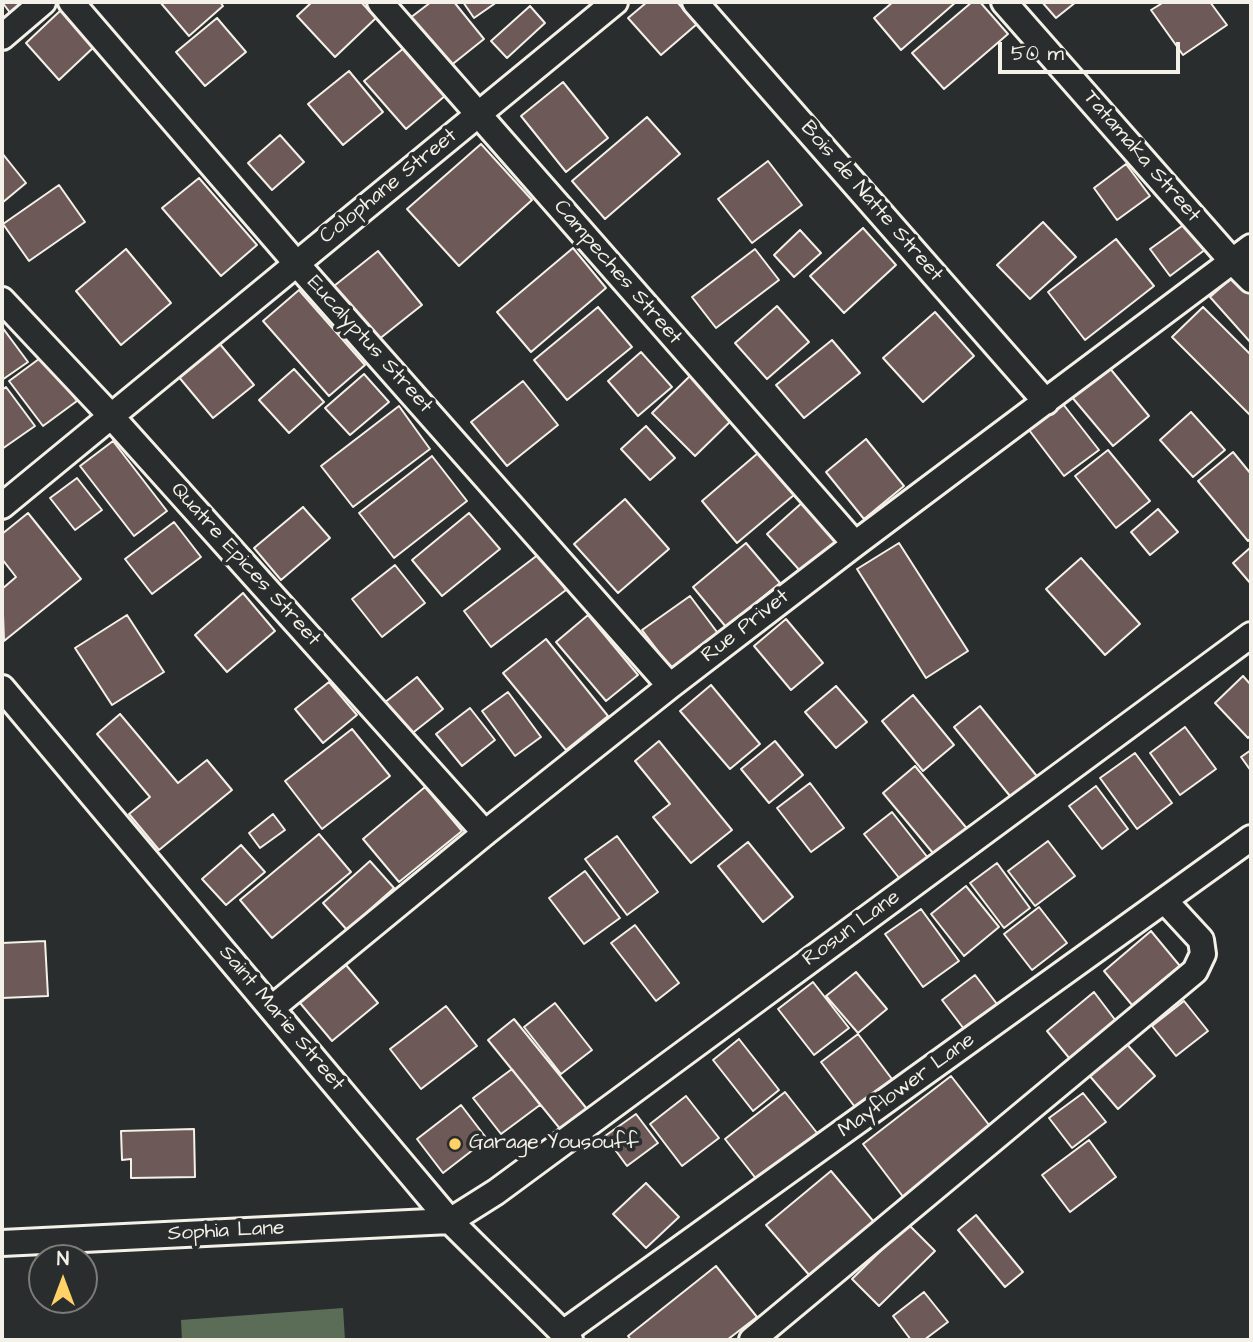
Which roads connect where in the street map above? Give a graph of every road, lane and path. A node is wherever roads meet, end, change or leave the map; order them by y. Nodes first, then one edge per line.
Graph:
1 (43, 2) edge
2 (71, 2) edge
3 (380, 2) edge
4 (615, 2) edge
5 (695, 2) edge
6 (1004, 2) edge
7 (2, 37) edge
8 (479, 114) junction
9 (1242, 254) edge
10 (296, 264) junction
11 (1251, 279) edge
12 (2, 300) edge
13 (1046, 401) junction
14 (111, 416) junction
15 (2, 506) edge
16 (855, 544) junction
17 (1251, 635) edge
18 (670, 686) junction
19 (2, 688) edge
20 (485, 833) junction
21 (1251, 838) edge
22 (1165, 901) junction
23 (272, 1008) junction
24 (450, 1221) junction
25 (2, 1243) edge
26 (567, 1337) edge
27 (752, 1340) edge

1 - 7 street
2 - 10 street, Eucalyptus Street
3 - 8 street, Campeches Street
4 - 8 street, Colophane Street
5 - 13 street, Bois de Natte Street
6 - 9 street, Tatamaka Street
8 - 10 street, Colophane Street
8 - 16 street, Campeches Street
9 - 11 street, Tatamaka Street
9 - 13 street, Rue Privet
10 - 14 street, Colophane Street
10 - 18 street, Eucalyptus Street
12 - 14 street, Quatre Epices Street
13 - 16 street, Rue Privet
14 - 15 street, Colophane Street
14 - 20 street, Quatre Epices Street
16 - 18 street, Rue Privet
17 - 24 street, Rosun Lane
18 - 20 street, Rue Privet
19 - 23 street, Saint Marie Street
20 - 23 street, Rue Privet
21 - 22 street, Mayflower Lane
22 - 26 street, Mayflower Lane
22 - 27 street
23 - 24 street, Saint Marie Street
24 - 25 street, Sophia Lane
24 - 26 street, Saint Marie Street

